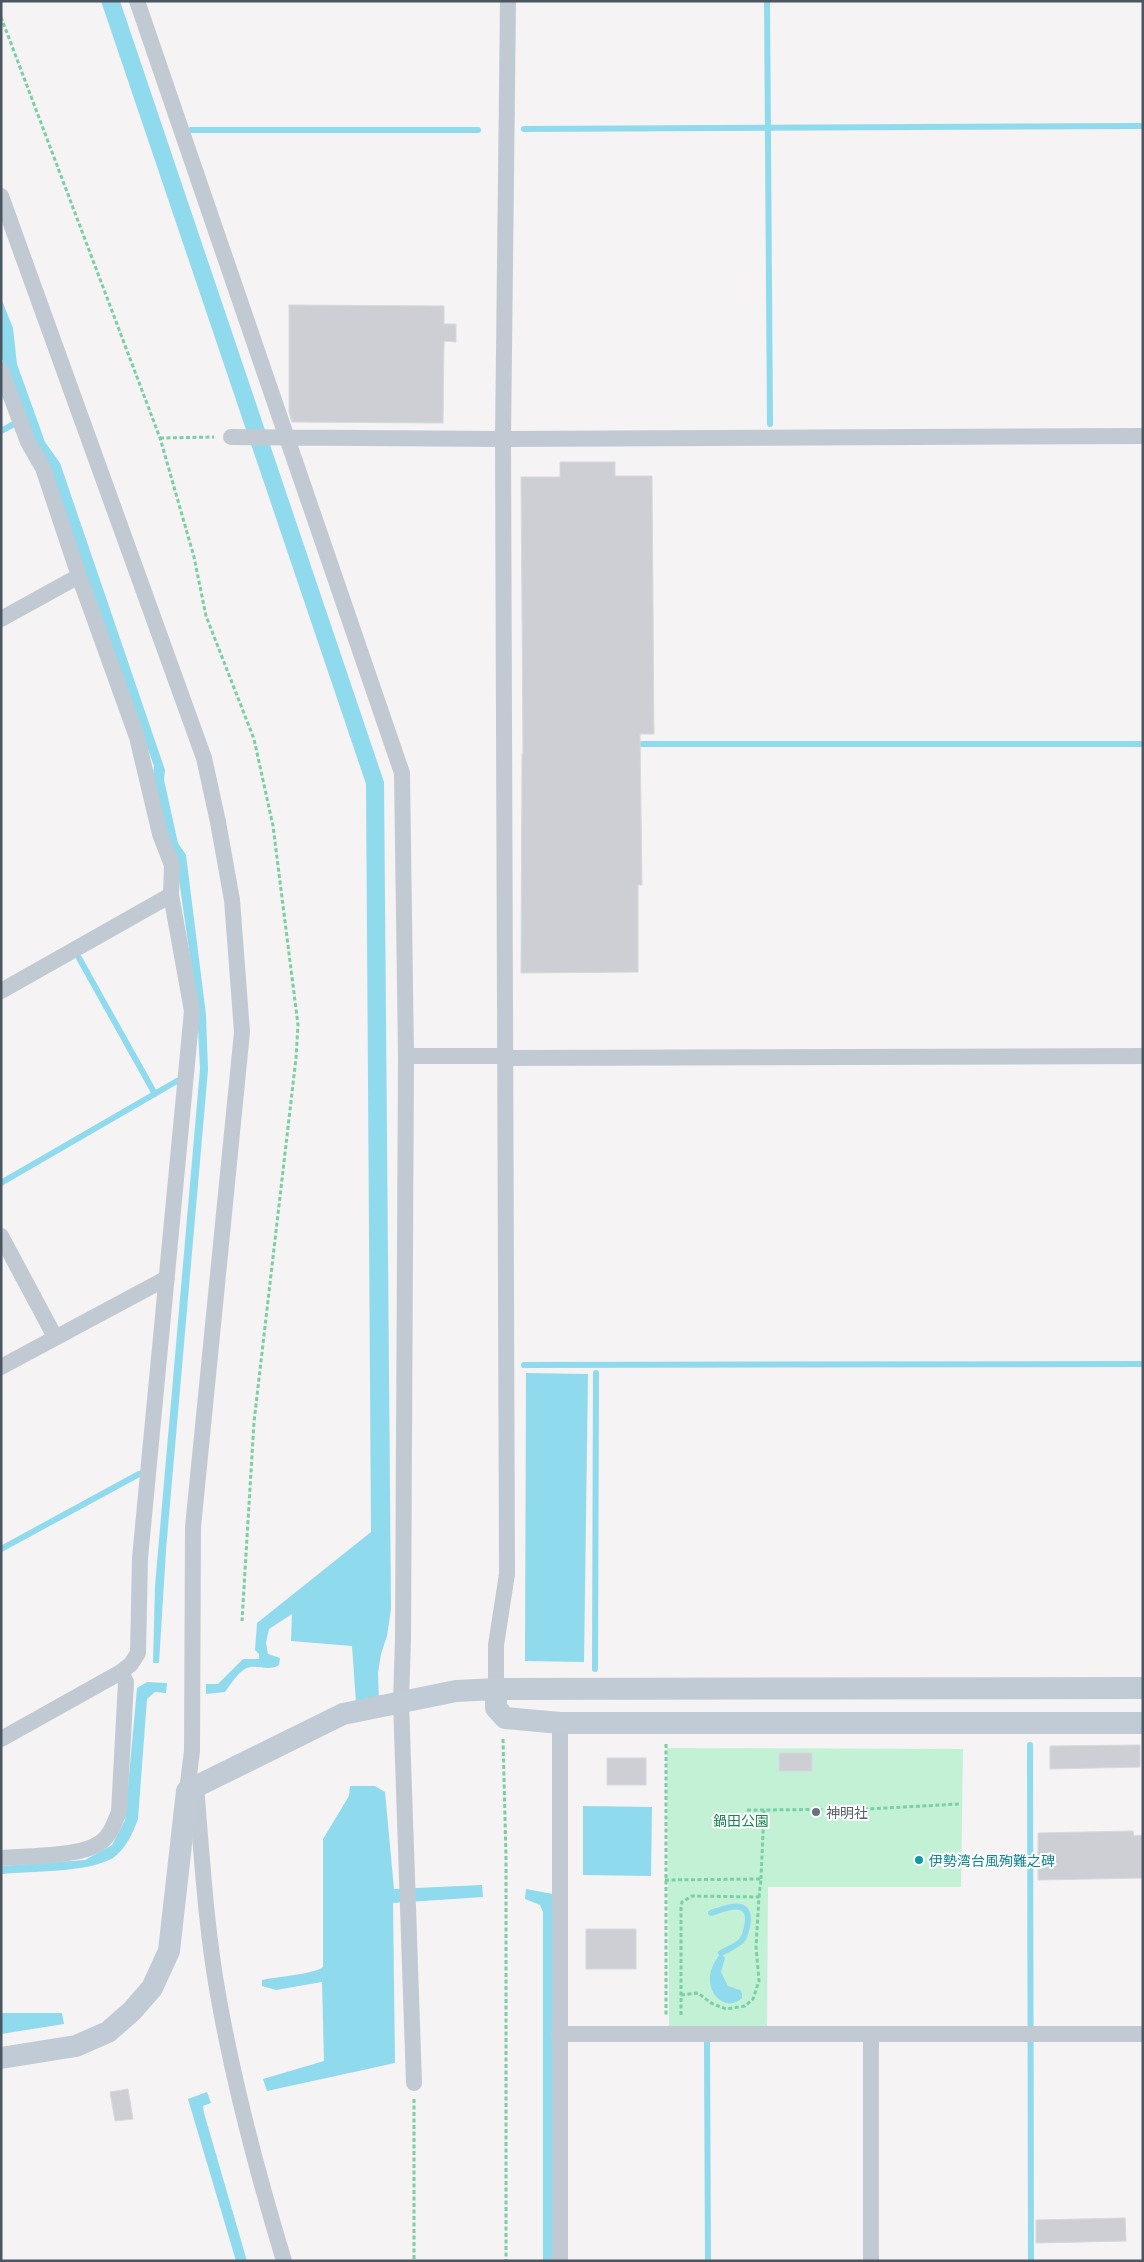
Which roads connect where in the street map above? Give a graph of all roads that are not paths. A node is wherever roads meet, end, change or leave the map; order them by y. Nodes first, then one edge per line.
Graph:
1 (137, 1) edge
2 (508, 1) edge
3 (1, 196) edge
4 (1, 370) edge
5 (1143, 436) edge
6 (231, 437) road end
7 (288, 438) junction
8 (503, 439) junction
9 (79, 576) junction
10 (1, 620) edge
11 (171, 895) junction
12 (1, 991) edge
13 (406, 1056) junction
14 (1143, 1056) edge
15 (505, 1057) junction
16 (1, 1236) edge
17 (167, 1278) junction
18 (55, 1337) junction
19 (1, 1366) edge
20 (121, 1672) junction
21 (1143, 1688) edge
22 (496, 1689) junction
23 (393, 1703) junction
24 (1143, 1723) edge
25 (560, 1724) junction
26 (1, 1738) edge
27 (192, 1789) junction
28 (1, 1858) edge
29 (559, 2034) junction
30 (1143, 2034) edge
31 (871, 2035) junction
32 (1, 2058) edge
33 (414, 2084) road end
34 (284, 2261) edge
35 (560, 2261) edge
36 (871, 2261) edge

1 - 7 street
2 - 8 street
3 - 27 street
4 - 9 street
5 - 8 street
6 - 7 street
7 - 8 street
7 - 13 street
8 - 15 street
9 - 10 street
9 - 11 street
11 - 12 street
11 - 17 street
13 - 15 street
13 - 23 street
14 - 15 street
15 - 22 street
16 - 18 street
17 - 18 street
17 - 20 street
18 - 19 street
20 - 26 street
20 - 28 street
21 - 22 street
22 - 23 street
22 - 25 street
23 - 27 street
23 - 33 street
24 - 25 street
25 - 29 street
27 - 32 street
27 - 34 street
29 - 31 street
29 - 35 street
30 - 31 street
31 - 36 street

